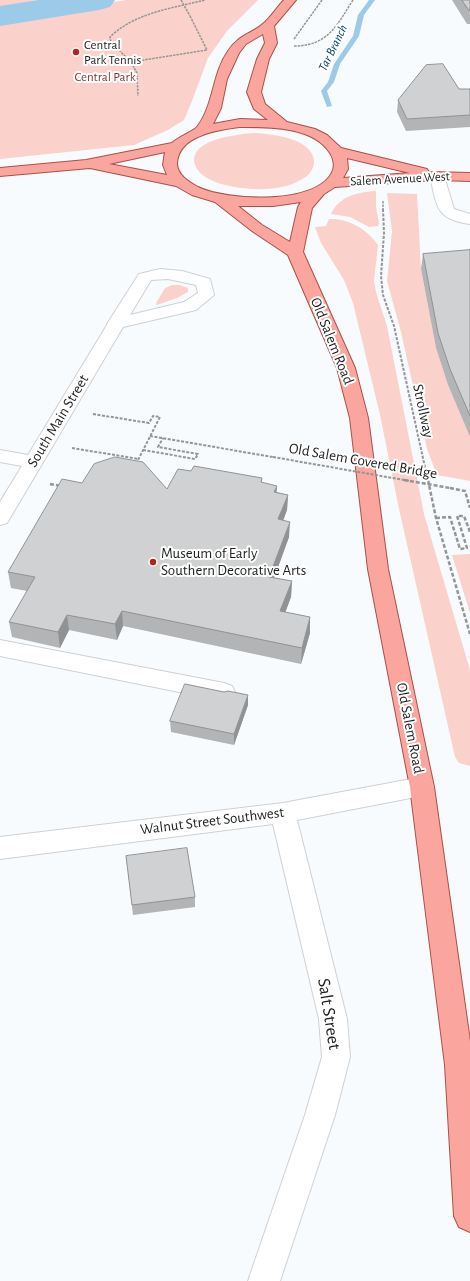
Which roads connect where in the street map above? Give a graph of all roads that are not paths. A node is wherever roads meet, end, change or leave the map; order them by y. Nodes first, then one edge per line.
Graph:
1 (290, 0) edge
2 (268, 26) junction
3 (282, 125) junction
4 (202, 131) junction
5 (176, 146) junction
6 (337, 151) junction
7 (86, 164) junction
8 (0, 172) edge
9 (437, 176) junction
10 (470, 177) edge
11 (180, 182) junction
12 (325, 186) junction
13 (220, 199) junction
14 (470, 219) edge
15 (295, 252) junction
16 (115, 324) junction
17 (0, 456) edge
18 (34, 462) junction
19 (0, 518) edge
20 (0, 648) edge
21 (224, 692) edge
22 (422, 788) junction
23 (283, 813) junction
24 (0, 848) edge
25 (470, 1216) edge
26 (264, 1281) edge

1 - 2 main road
2 - 3 main road
2 - 4 main road
3 - 4 main road
3 - 6 main road
4 - 5 main road
5 - 7 main road
5 - 11 main road
6 - 9 main road
6 - 12 main road
7 - 8 main road
7 - 11 main road
9 - 10 main road, Salem Avenue West
9 - 12 main road, Salem Avenue West
9 - 14 street
11 - 13 main road
12 - 13 main road, Salem Avenue West
12 - 15 main road
13 - 15 main road
15 - 22 main road, Old Salem Road
16 - 16 street, South Main Street
16 - 18 street, South Main Street
17 - 18 street
18 - 19 street, South Main Street
20 - 21 street
22 - 23 street, Walnut Street Southwest
22 - 25 main road, Old Salem Road
23 - 24 street, Walnut Street Southwest
23 - 26 street, Salt Street

